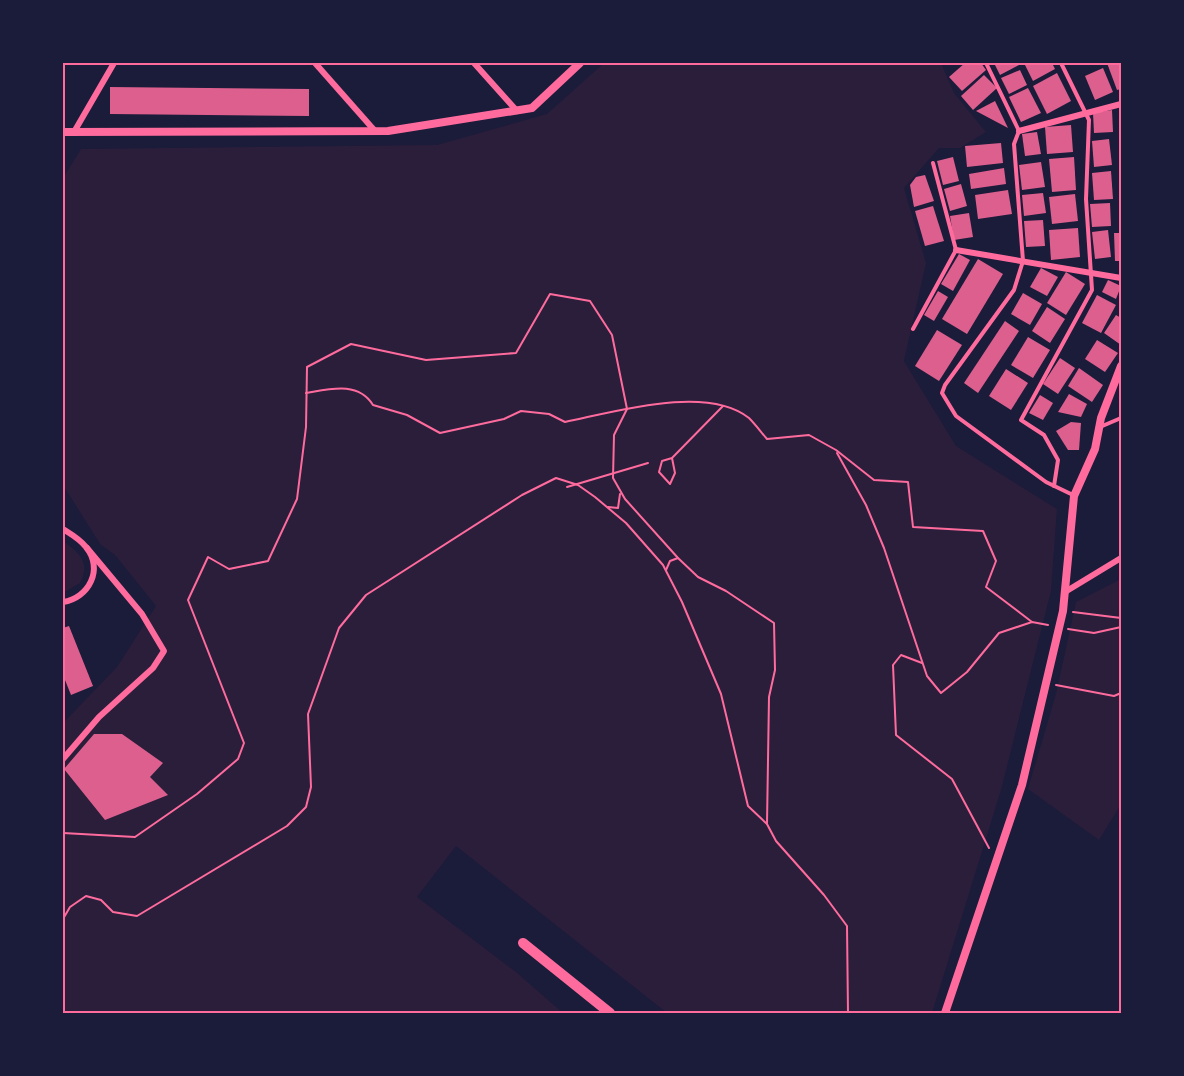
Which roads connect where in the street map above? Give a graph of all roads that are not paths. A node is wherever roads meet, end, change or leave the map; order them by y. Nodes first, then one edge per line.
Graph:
1 (114, 63) edge
2 (315, 63) edge
3 (474, 63) edge
4 (580, 63) edge
5 (986, 63) edge
6 (1061, 63) edge
7 (1121, 104) edge
8 (517, 111) junction
9 (1084, 113) junction
10 (1019, 130) junction
11 (375, 131) junction
12 (63, 132) edge
13 (74, 132) junction
14 (933, 163) dead end
15 (956, 250) junction
16 (1023, 261) junction
17 (1092, 273) junction
18 (1121, 278) edge
19 (913, 329) dead end
20 (1121, 366) edge
21 (1121, 418) edge
22 (1099, 428) junction
23 (1054, 486) junction
24 (1074, 496) junction
25 (63, 529) edge
26 (87, 548) junction
27 (1121, 558) edge
28 (1065, 592) junction
29 (63, 602) edge
30 (63, 759) edge
31 (522, 944) dead end
32 (610, 1013) edge
33 (945, 1013) edge

1 - 13 street
2 - 11 street
3 - 8 street
4 - 8 street
5 - 10 lane
6 - 9 lane
7 - 9 street
8 - 11 street
9 - 10 street
9 - 17 lane
10 - 16 lane
11 - 13 street
12 - 13 street
14 - 15 lane
15 - 16 street
15 - 19 lane
16 - 17 street
16 - 23 lane
17 - 18 street
17 - 23 lane
20 - 22 street
21 - 22 lane
22 - 24 street
23 - 24 lane
24 - 28 street
25 - 26 street
26 - 29 street
26 - 30 street
27 - 28 street
28 - 33 street
31 - 32 main road

